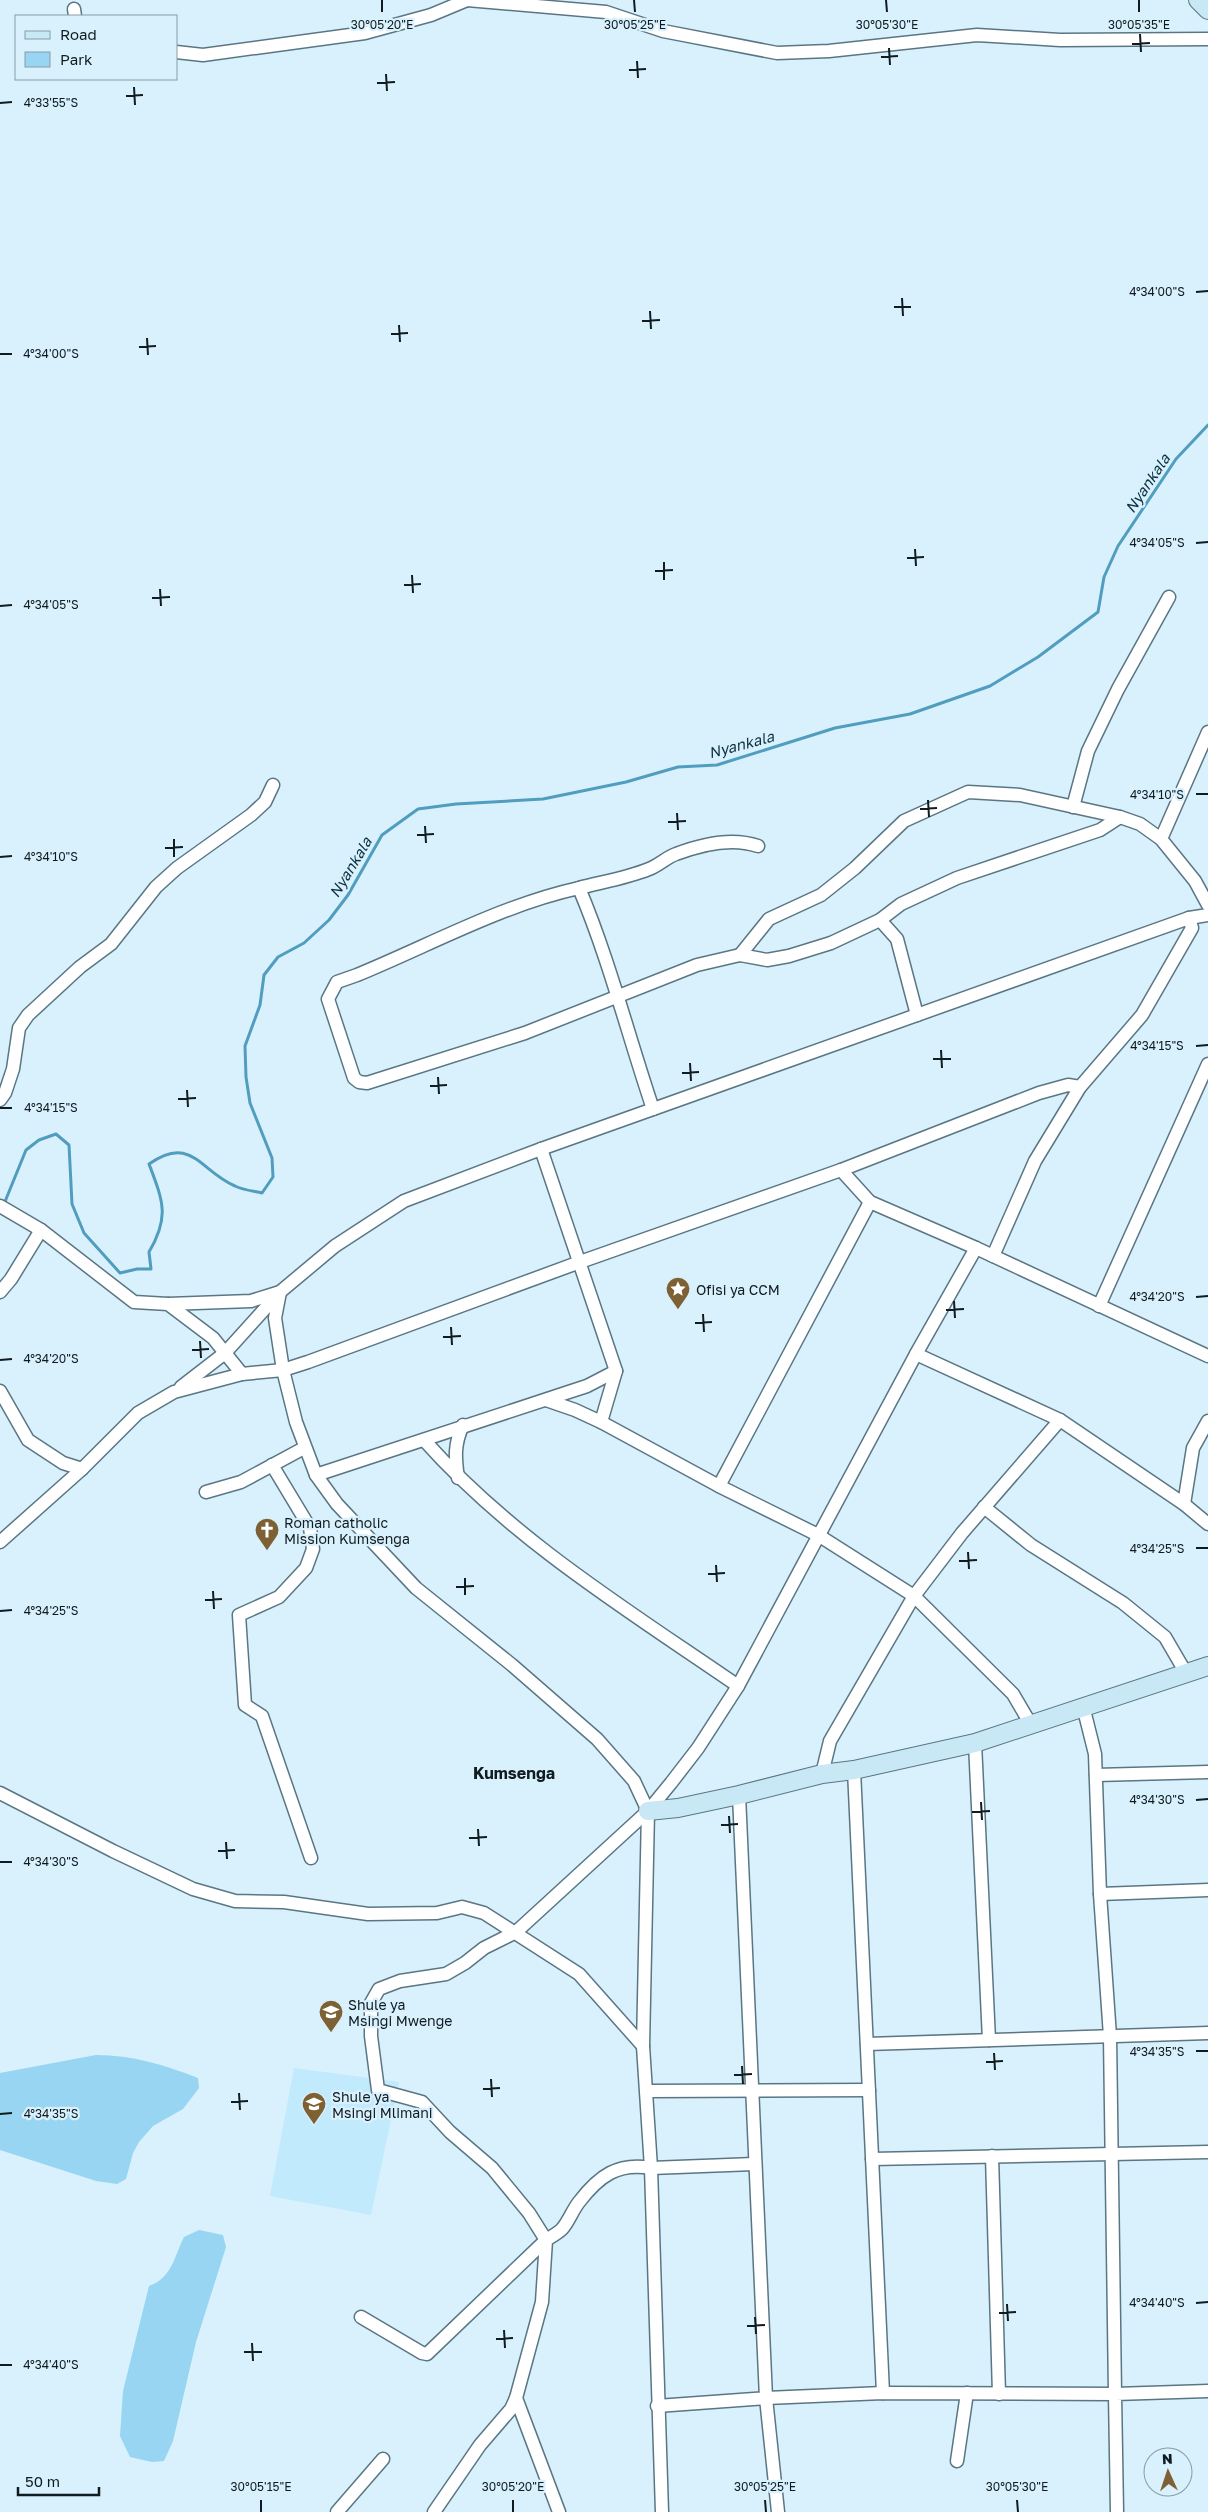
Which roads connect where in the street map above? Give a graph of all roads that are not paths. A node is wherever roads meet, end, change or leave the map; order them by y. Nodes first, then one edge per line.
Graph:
1 (467, 0) edge
2 (1198, 0) edge
3 (1208, 10) edge
4 (1208, 40) edge
5 (178, 52) edge
6 (1169, 597) dead end
7 (1208, 732) edge
8 (273, 785) dead end
9 (1073, 806) junction
10 (1120, 816) junction
11 (1161, 839) junction
12 (758, 846) dead end
13 (579, 888) junction
14 (1208, 905) edge
15 (1208, 915) edge
16 (1189, 918) junction
17 (880, 920) junction
18 (740, 955) junction
19 (617, 998) junction
20 (917, 1015) junction
21 (1208, 1064) edge
22 (1080, 1087) junction
23 (0, 1100) edge
24 (653, 1109) junction
25 (541, 1149) junction
26 (841, 1170) junction
27 (870, 1202) junction
28 (0, 1206) edge
29 (42, 1230) junction
30 (976, 1248) junction
31 (993, 1256) junction
32 (580, 1262) junction
33 (0, 1292) edge
34 (280, 1292) junction
35 (168, 1304) junction
36 (1098, 1306) junction
37 (225, 1353) junction
38 (916, 1354) junction
39 (1208, 1356) edge
40 (283, 1370) junction
41 (616, 1371) junction
42 (242, 1374) junction
43 (0, 1391) edge
44 (174, 1392) junction
45 (546, 1400) junction
46 (1060, 1420) junction
47 (1208, 1421) edge
48 (601, 1422) junction
49 (462, 1425) junction
50 (424, 1440) junction
51 (304, 1448) junction
52 (272, 1465) junction
53 (82, 1469) junction
54 (316, 1475) junction
55 (458, 1478) junction
56 (719, 1486) junction
57 (206, 1492) dead end
58 (1184, 1504) junction
59 (984, 1507) junction
60 (1208, 1524) edge
61 (818, 1535) junction
62 (0, 1542) edge
63 (914, 1596) junction
64 (1208, 1666) edge
65 (1186, 1673) junction
66 (738, 1686) junction
67 (1083, 1706) junction
68 (1030, 1724) junction
69 (975, 1743) junction
70 (854, 1770) junction
71 (1208, 1772) edge
72 (822, 1774) junction
73 (1096, 1775) junction
74 (0, 1793) edge
75 (739, 1795) junction
76 (648, 1811) junction
77 (311, 1858) dead end
78 (1208, 1890) edge
79 (1100, 1894) junction
80 (516, 1932) junction
81 (1208, 2033) edge
82 (1110, 2036) junction
83 (988, 2040) junction
84 (867, 2044) junction
85 (643, 2046) junction
86 (869, 2090) junction
87 (646, 2091) junction
88 (751, 2091) junction
89 (1208, 2152) edge
90 (1110, 2154) junction
91 (992, 2156) junction
92 (872, 2159) junction
93 (754, 2164) junction
94 (651, 2168) junction
95 (546, 2240) junction
96 (361, 2317) dead end
97 (1208, 2391) edge
98 (883, 2393) junction
99 (967, 2394) junction
100 (999, 2394) junction
101 (1115, 2394) junction
102 (516, 2398) junction
103 (766, 2398) junction
104 (657, 2406) junction
105 (383, 2459) dead end
106 (957, 2461) dead end
107 (337, 2512) edge
108 (434, 2512) edge
109 (560, 2512) edge
110 (662, 2512) edge
111 (778, 2512) edge
112 (1117, 2512) edge

1 - 4 street
1 - 5 street
2 - 3 street
6 - 9 street
7 - 11 street
8 - 23 street
9 - 10 street
9 - 18 street
10 - 11 street
10 - 17 street
11 - 14 street
12 - 13 street
13 - 19 street
13 - 19 street
15 - 16 street
16 - 20 street
16 - 22 street
17 - 18 street
17 - 20 street
18 - 19 street
19 - 24 street
20 - 24 street
21 - 36 street
22 - 26 street
22 - 31 street
24 - 25 street
25 - 32 street
25 - 34 street
26 - 27 street
26 - 32 street
27 - 30 street
27 - 56 street
28 - 29 street
29 - 33 street
29 - 35 street
30 - 31 street
30 - 38 street
31 - 36 street
32 - 40 street
32 - 41 street
34 - 35 street
34 - 37 street
34 - 40 street
35 - 37 street
36 - 39 street
37 - 42 street
37 - 44 street
38 - 46 street
38 - 61 street
40 - 42 street
40 - 51 street
41 - 45 street
41 - 48 street
42 - 44 street
43 - 53 street
44 - 53 street
45 - 48 street
45 - 49 street
46 - 58 street
46 - 59 street
47 - 58 street
48 - 56 street
49 - 50 street
49 - 55 street
50 - 54 street
50 - 55 street
51 - 52 street
51 - 54 street
52 - 57 street
52 - 77 street
53 - 62 street
54 - 76 street
55 - 66 street
56 - 61 street
58 - 60 street
59 - 63 street
59 - 65 street
61 - 63 street
61 - 66 street
63 - 68 street
63 - 72 street
64 - 65 street
65 - 67 street
66 - 76 street
67 - 68 street
67 - 73 street
68 - 69 street
69 - 70 street
69 - 83 street
70 - 72 street
70 - 84 street
71 - 73 street
72 - 75 street
73 - 79 street
74 - 80 street
75 - 76 street
75 - 88 street
76 - 80 street
76 - 85 street
78 - 79 street
79 - 82 street
80 - 85 street
80 - 95 street
81 - 82 street
82 - 83 street
82 - 90 street
83 - 84 street
84 - 86 street
85 - 87 street
86 - 88 street
86 - 92 street
87 - 88 street
87 - 94 street
88 - 93 street
89 - 90 street
90 - 91 street
90 - 101 street
91 - 92 street
91 - 100 street
92 - 98 street
93 - 94 street
93 - 103 street
94 - 95 street
94 - 104 street
95 - 96 street
95 - 102 street
97 - 101 street
98 - 99 street
98 - 103 street
99 - 100 street
99 - 106 street
100 - 101 street
101 - 112 street
102 - 108 street
102 - 109 street
103 - 104 street
103 - 111 street
104 - 110 street
105 - 107 street

